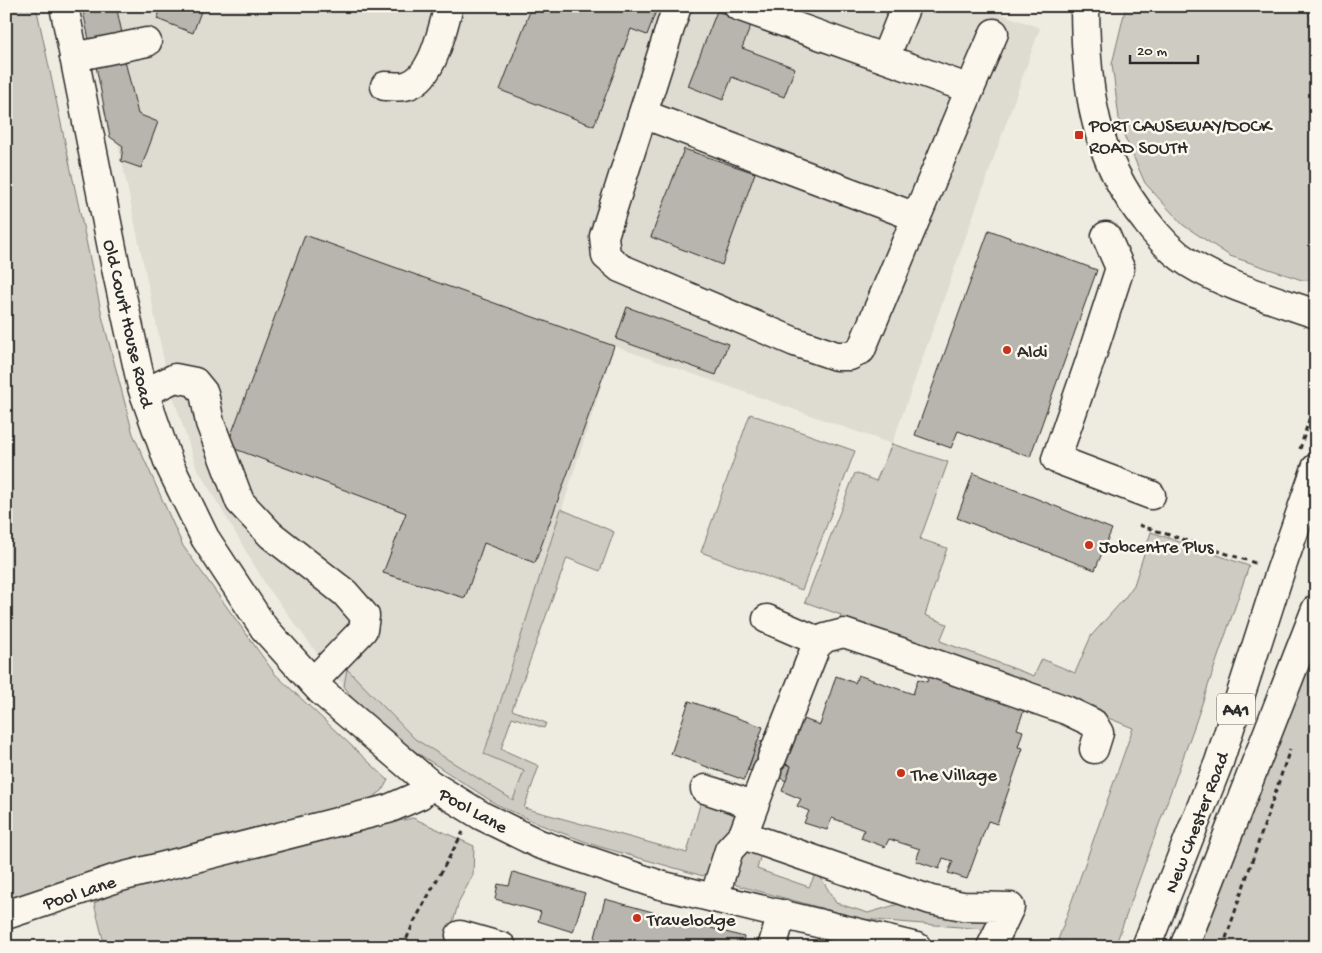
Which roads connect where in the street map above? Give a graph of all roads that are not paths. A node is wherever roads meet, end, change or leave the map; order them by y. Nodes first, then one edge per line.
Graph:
1 (64, 6) edge
2 (449, 6) edge
3 (677, 6) edge
4 (738, 6) edge
5 (906, 6) edge
6 (1082, 8) edge
7 (994, 33) dead end
8 (147, 42) dead end
9 (74, 57) junction
10 (885, 58) junction
11 (385, 86) dead end
12 (970, 88) junction
13 (643, 114) junction
14 (916, 217) junction
15 (1106, 236) dead end
16 (1316, 314) edge
17 (144, 393) junction
18 (1316, 468) edge
19 (1151, 495) dead end
20 (1316, 609) edge
21 (767, 619) dead end
22 (816, 646) junction
23 (313, 682) junction
24 (1094, 749) dead end
25 (430, 784) junction
26 (705, 789) dead end
27 (753, 805) junction
28 (742, 835) junction
29 (714, 898) junction
30 (782, 914) junction
31 (6, 915) edge
32 (460, 936) dead end
33 (502, 947) edge
34 (772, 947) edge
35 (917, 947) edge
36 (991, 947) edge
37 (1146, 947) edge
38 (1184, 947) edge

1 - 9 main road, Old Court House Road
2 - 11 main road
3 - 13 main road
4 - 10 main road
5 - 10 main road
6 - 16 main road
7 - 12 main road
8 - 9 main road
9 - 17 main road, Old Court House Road
10 - 12 main road
12 - 14 main road
13 - 14 main road
13 - 14 main road
15 - 19 main road
17 - 23 main road, Old Court House Road
17 - 23 main road
18 - 37 main road, New Chester Road / A41
20 - 38 main road, New Chester Road / A41
21 - 22 main road
22 - 24 main road
22 - 27 main road
23 - 25 main road, Old Court House Road
25 - 29 main road, Pool Lane
25 - 31 main road, Pool Lane
26 - 27 main road
27 - 28 main road
28 - 29 main road
28 - 36 main road
29 - 30 main road, Pool Lane
30 - 34 main road
30 - 35 main road, Pool Lane
32 - 33 main road

